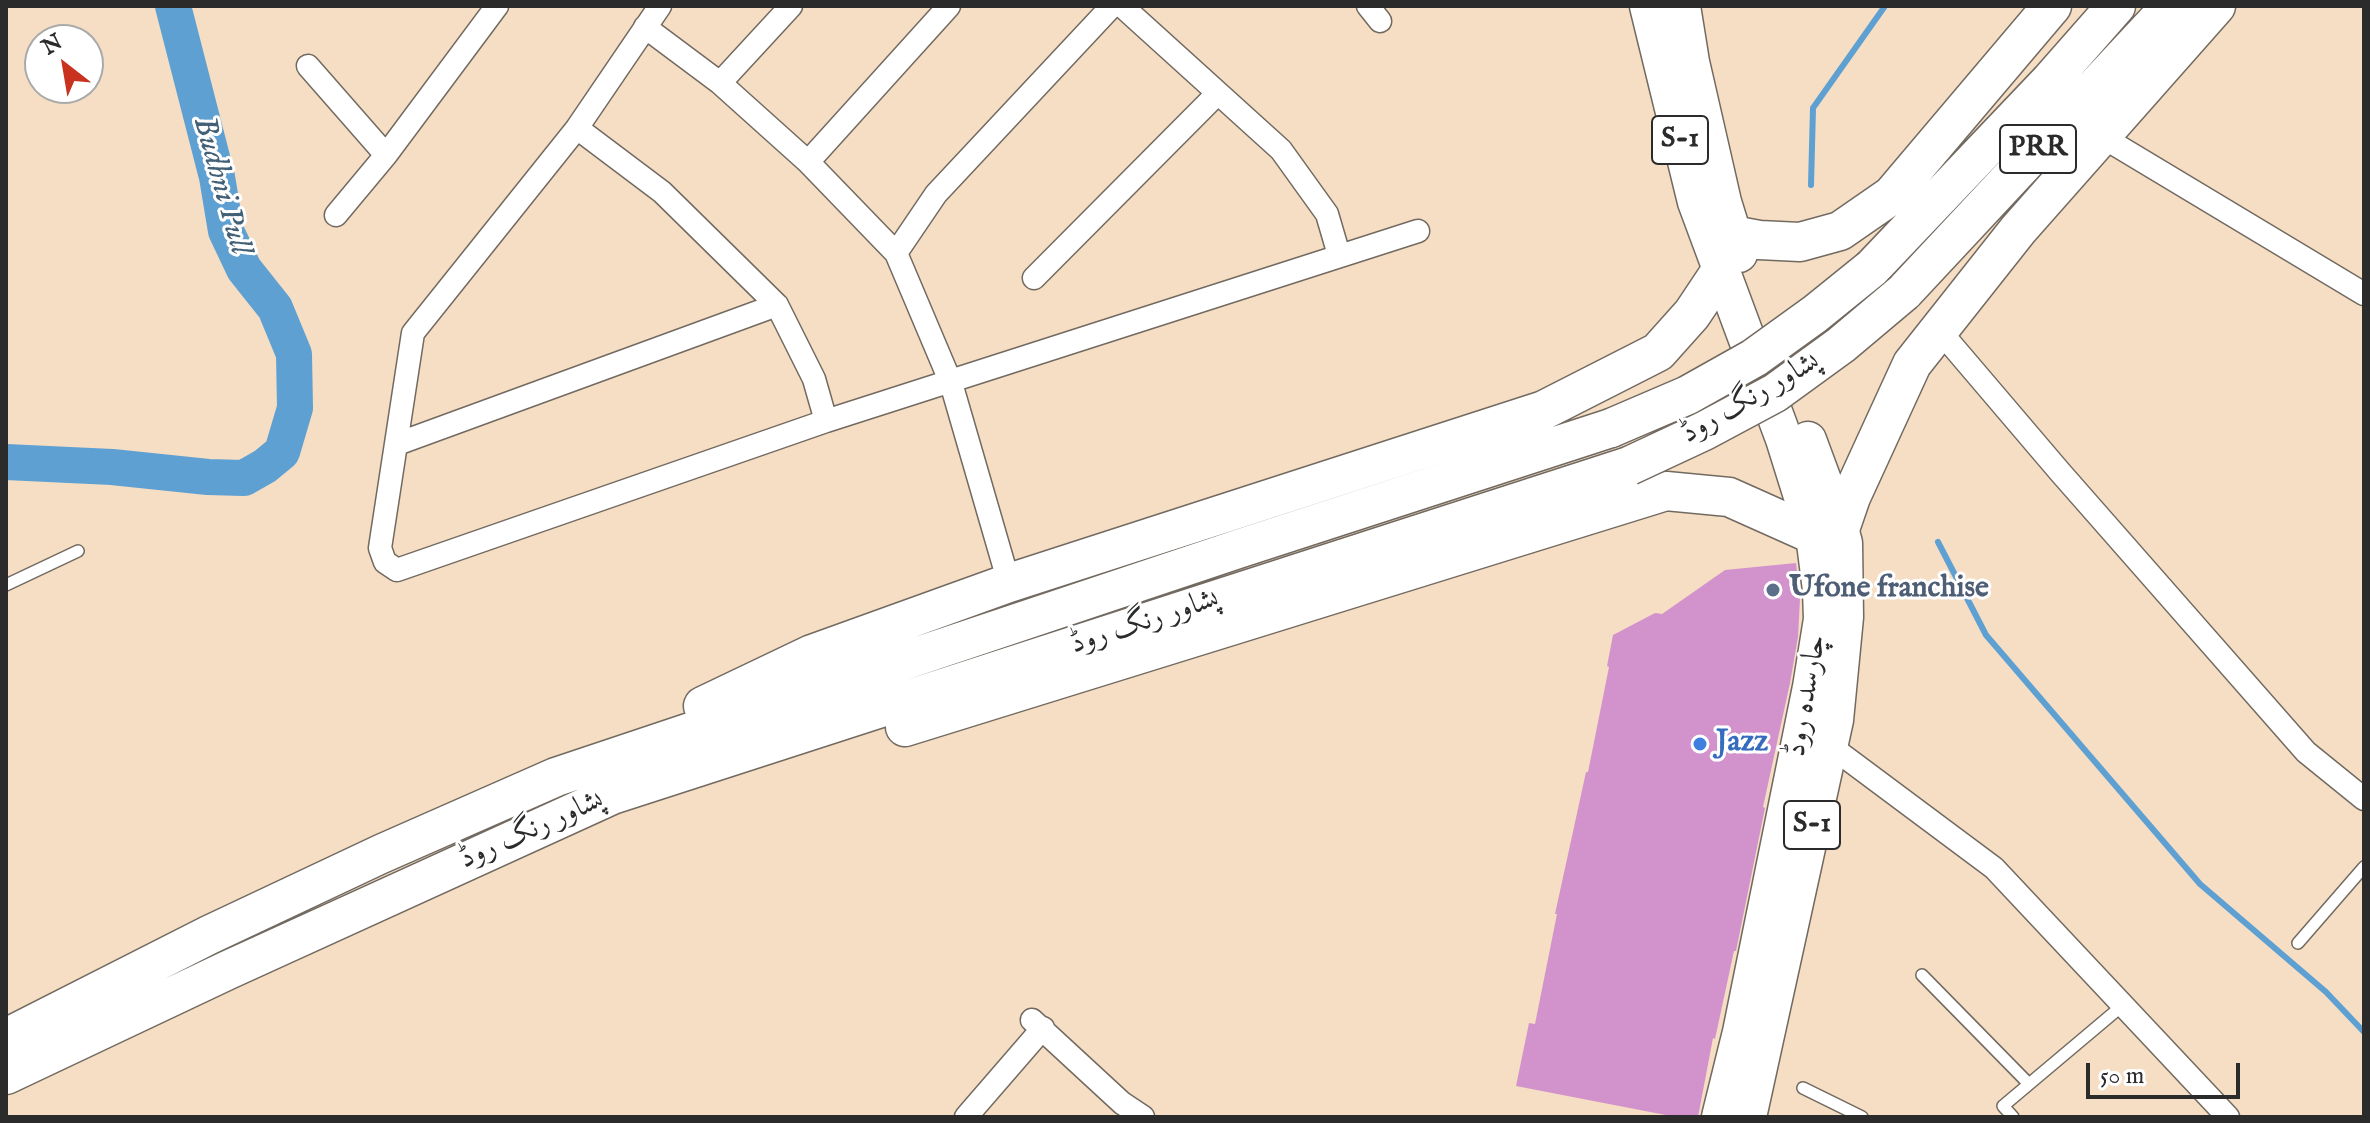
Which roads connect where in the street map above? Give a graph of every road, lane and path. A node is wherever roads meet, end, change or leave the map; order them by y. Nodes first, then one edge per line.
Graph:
1 (497, 6) edge
2 (660, 6) edge
3 (791, 6) edge
4 (949, 6) edge
5 (1112, 6) edge
6 (1122, 6) edge
7 (1648, 6) edge
8 (1682, 6) edge
9 (2052, 6) edge
10 (2116, 6) edge
11 (2171, 6) edge
12 (2216, 6) edge
13 (645, 27) junction
14 (308, 66) dead end
15 (720, 83) junction
16 (1217, 94) junction
17 (577, 128) junction
18 (2101, 136) junction
19 (386, 155) junction
20 (808, 162) junction
21 (336, 215) dead end
22 (1418, 231) dead end
23 (1732, 235) junction
24 (896, 253) junction
25 (1339, 255) junction
26 (1720, 272) junction
27 (1034, 278) dead end
28 (2364, 294) edge
29 (777, 305) junction
30 (1939, 330) junction
31 (951, 383) junction
32 (826, 421) junction
33 (397, 444) junction
34 (1827, 532) junction
35 (78, 551) dead end
36 (1009, 583) junction
37 (6, 585) edge
38 (1829, 745) junction
39 (556, 777) junction
40 (612, 795) junction
41 (2364, 799) edge
42 (2364, 867) edge
43 (2298, 943) dead end
44 (1922, 975) dead end
45 (2123, 1005) junction
46 (6, 1038) edge
47 (6, 1075) edge
48 (2029, 1084) junction
49 (1803, 1088) dead end
50 (1116, 1110) edge
51 (966, 1117) edge
52 (1143, 1117) edge
53 (1720, 1117) edge
54 (1748, 1117) edge
55 (1862, 1117) edge
56 (2013, 1117) edge
57 (2228, 1117) edge

1 - 19 street
2 - 13 street
3 - 15 street
4 - 20 street
5 - 24 street
6 - 16 street
7 - 26 main road, چارسدہ روڈ / S-1
8 - 23 main road, چارسدہ روڈ / S-1
9 - 23 highway
10 - 39 highway, پشاور رنگ روڈ / PRR, bridge
11 - 40 highway, پشاور رنگ روڈ / PRR, bridge
12 - 18 highway
13 - 15 street
13 - 17 street
14 - 19 street
15 - 20 street
16 - 25 street
16 - 27 street
17 - 29 street
17 - 33 street
18 - 28 street
18 - 30 highway
19 - 21 street
20 - 24 street
22 - 25 street
23 - 34 main road, چارسدہ روڈ / S-1
24 - 31 street
25 - 31 street
26 - 34 main road, چارسدہ روڈ / S-1
26 - 36 highway
29 - 32 street
29 - 33 street
30 - 34 highway
30 - 41 street
31 - 32 street
31 - 36 street
32 - 33 street
34 - 38 main road, چارسدہ روڈ / S-1
34 - 40 highway
34 - 53 main road, چارسدہ روڈ / S-1
35 - 37 lane
36 - 39 highway
38 - 45 street
38 - 54 main road, چارسدہ روڈ / S-1
39 - 46 highway, پشاور رنگ روڈ
40 - 47 highway, پشاور رنگ روڈ
42 - 43 lane
44 - 48 lane
45 - 48 lane
45 - 57 street
48 - 56 lane
49 - 55 lane
50 - 51 street
50 - 52 street

